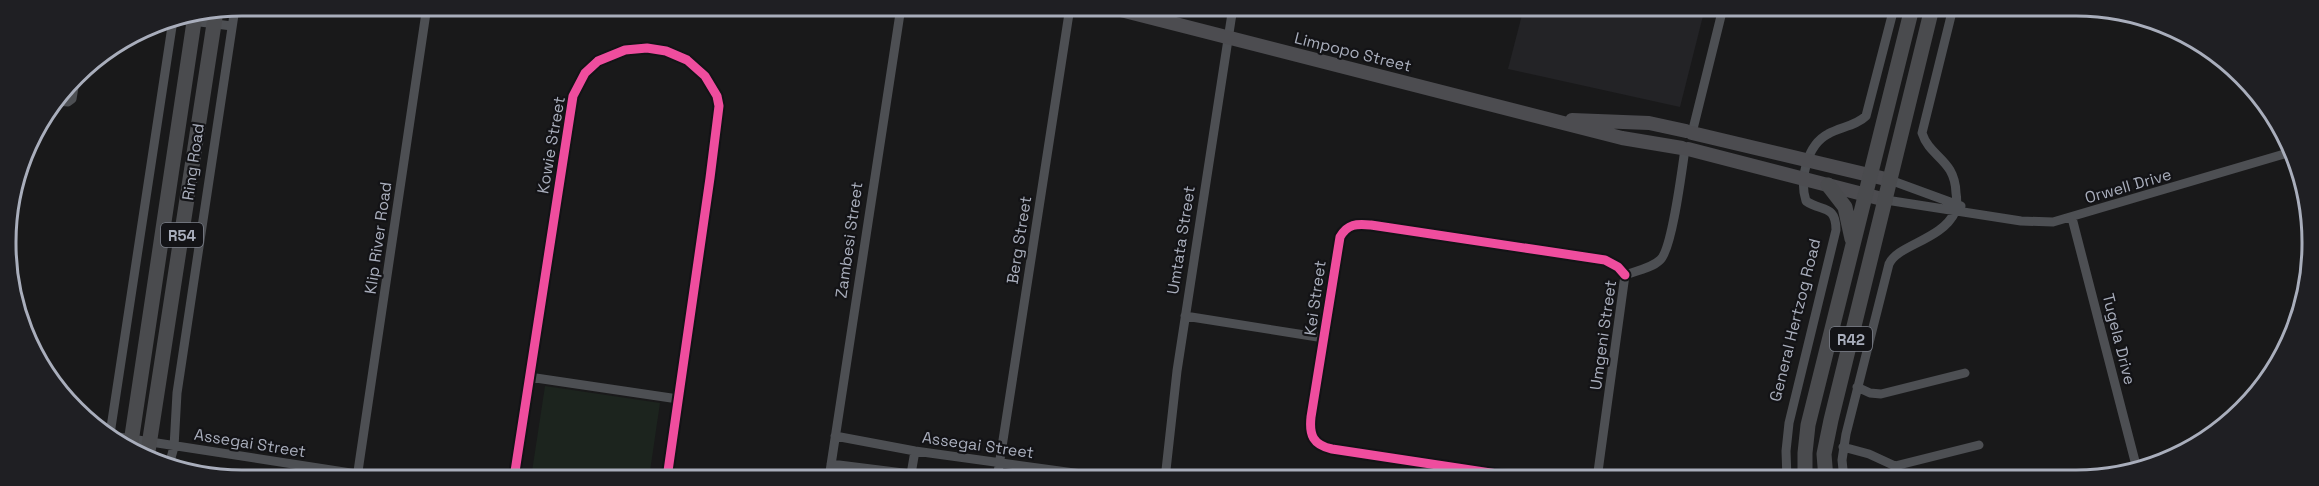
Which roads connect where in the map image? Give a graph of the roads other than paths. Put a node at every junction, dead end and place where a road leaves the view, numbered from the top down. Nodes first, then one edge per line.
1 (426, 16) edge
2 (900, 16) edge
3 (1069, 16) edge
4 (1144, 16) edge
5 (1231, 16) edge
6 (1721, 16) edge
7 (1892, 16) edge
8 (1910, 16) edge
9 (1930, 16) edge
10 (1951, 16) edge
11 (233, 17) edge
12 (215, 18) edge
13 (195, 22) edge
14 (232, 26) junction
15 (173, 28) edge
16 (1227, 37) junction
17 (1554, 120) junction
18 (1689, 132) junction
19 (1685, 149) junction
20 (2284, 154) edge
21 (1808, 159) junction
22 (1870, 175) junction
23 (1804, 180) junction
24 (1890, 180) junction
25 (1828, 185) junction
26 (1866, 195) junction
27 (1886, 200) junction
28 (1956, 207) junction
29 (2072, 218) junction
30 (1852, 245) junction
31 (1626, 276) junction
32 (1185, 316) junction
33 (1324, 338) junction
34 (1965, 373) dead end
35 (529, 377) junction
36 (1857, 387) junction
37 (678, 399) junction
38 (112, 428) edge
39 (835, 436) junction
40 (131, 439) edge
41 (150, 442) junction
42 (138, 443) edge
43 (1979, 445) dead end
44 (174, 447) junction
45 (1843, 447) junction
46 (149, 449) edge
47 (915, 451) junction
48 (171, 457) edge
49 (1000, 462) junction
50 (2135, 462) edge
51 (831, 465) junction
52 (319, 470) edge
53 (358, 470) edge
54 (515, 470) edge
55 (668, 470) edge
56 (830, 470) edge
57 (875, 470) edge
58 (912, 470) edge
59 (999, 470) edge
60 (1047, 470) edge
61 (1167, 470) edge
62 (1471, 470) edge
63 (1598, 470) edge
64 (1787, 470) edge
65 (1805, 470) edge
66 (1825, 470) edge
67 (1843, 470) edge

1 - 53 street, Klip River Road
2 - 39 street, Zambesi Street
3 - 49 street, Berg Street
4 - 16 street, Limpopo Street
5 - 16 street, Umtata Street
6 - 18 street
7 - 21 street
8 - 22 main road, R42
9 - 24 main road, R42
10 - 28 street
11 - 14 street, Ring Road
12 - 14 street
12 - 41 main road, Ring Road / R54
13 - 40 main road, Ring Road / R54
14 - 44 street, Ring Road
15 - 38 street
16 - 17 street, Limpopo Street
16 - 32 street, Umtata Street
17 - 18 street, Limpopo Street
17 - 19 street, Limpopo Street
18 - 19 street
18 - 21 street, Limpopo Street
19 - 23 street, Limpopo Street
19 - 31 street, Umgeni Street
20 - 29 street, Orwell Drive
21 - 22 street, Limpopo Street
21 - 23 street
22 - 24 street, Limpopo Street
22 - 26 main road, R42
23 - 25 street, Limpopo Street
23 - 64 street, General Hertzog Road
24 - 27 main road, R42
24 - 28 street, Orwell Drive
25 - 26 street, Limpopo Street
25 - 30 main road
26 - 27 street, Limpopo Street
26 - 30 main road, R42
27 - 28 street, Orwell Drive
27 - 66 main road, R42
28 - 29 street, Orwell Drive
28 - 36 street
29 - 50 street, Tugela Drive
30 - 65 main road, R42
31 - 33 street, Kei Street
31 - 63 street, Umgeni Street
32 - 33 street, Kei Street
32 - 61 street, Umtata Street
33 - 62 street, Kei Street
34 - 36 street
35 - 37 street
35 - 37 street, Kowie Street
35 - 54 street, Kowie Street
36 - 45 street
37 - 55 street, Kowie Street
39 - 47 street, Assegai Street
39 - 51 street, Zambesi Street
41 - 42 street, Assegai Street
41 - 44 street, Assegai Street
41 - 46 main road, Ring Road / R54
43 - 45 street
44 - 48 street, Ring Road
44 - 52 street, Assegai Street
45 - 67 street
47 - 49 street, Assegai Street
47 - 58 street
49 - 59 street, Berg Street
49 - 60 street, Assegai Street
51 - 56 street, Zambesi Street
51 - 57 street

